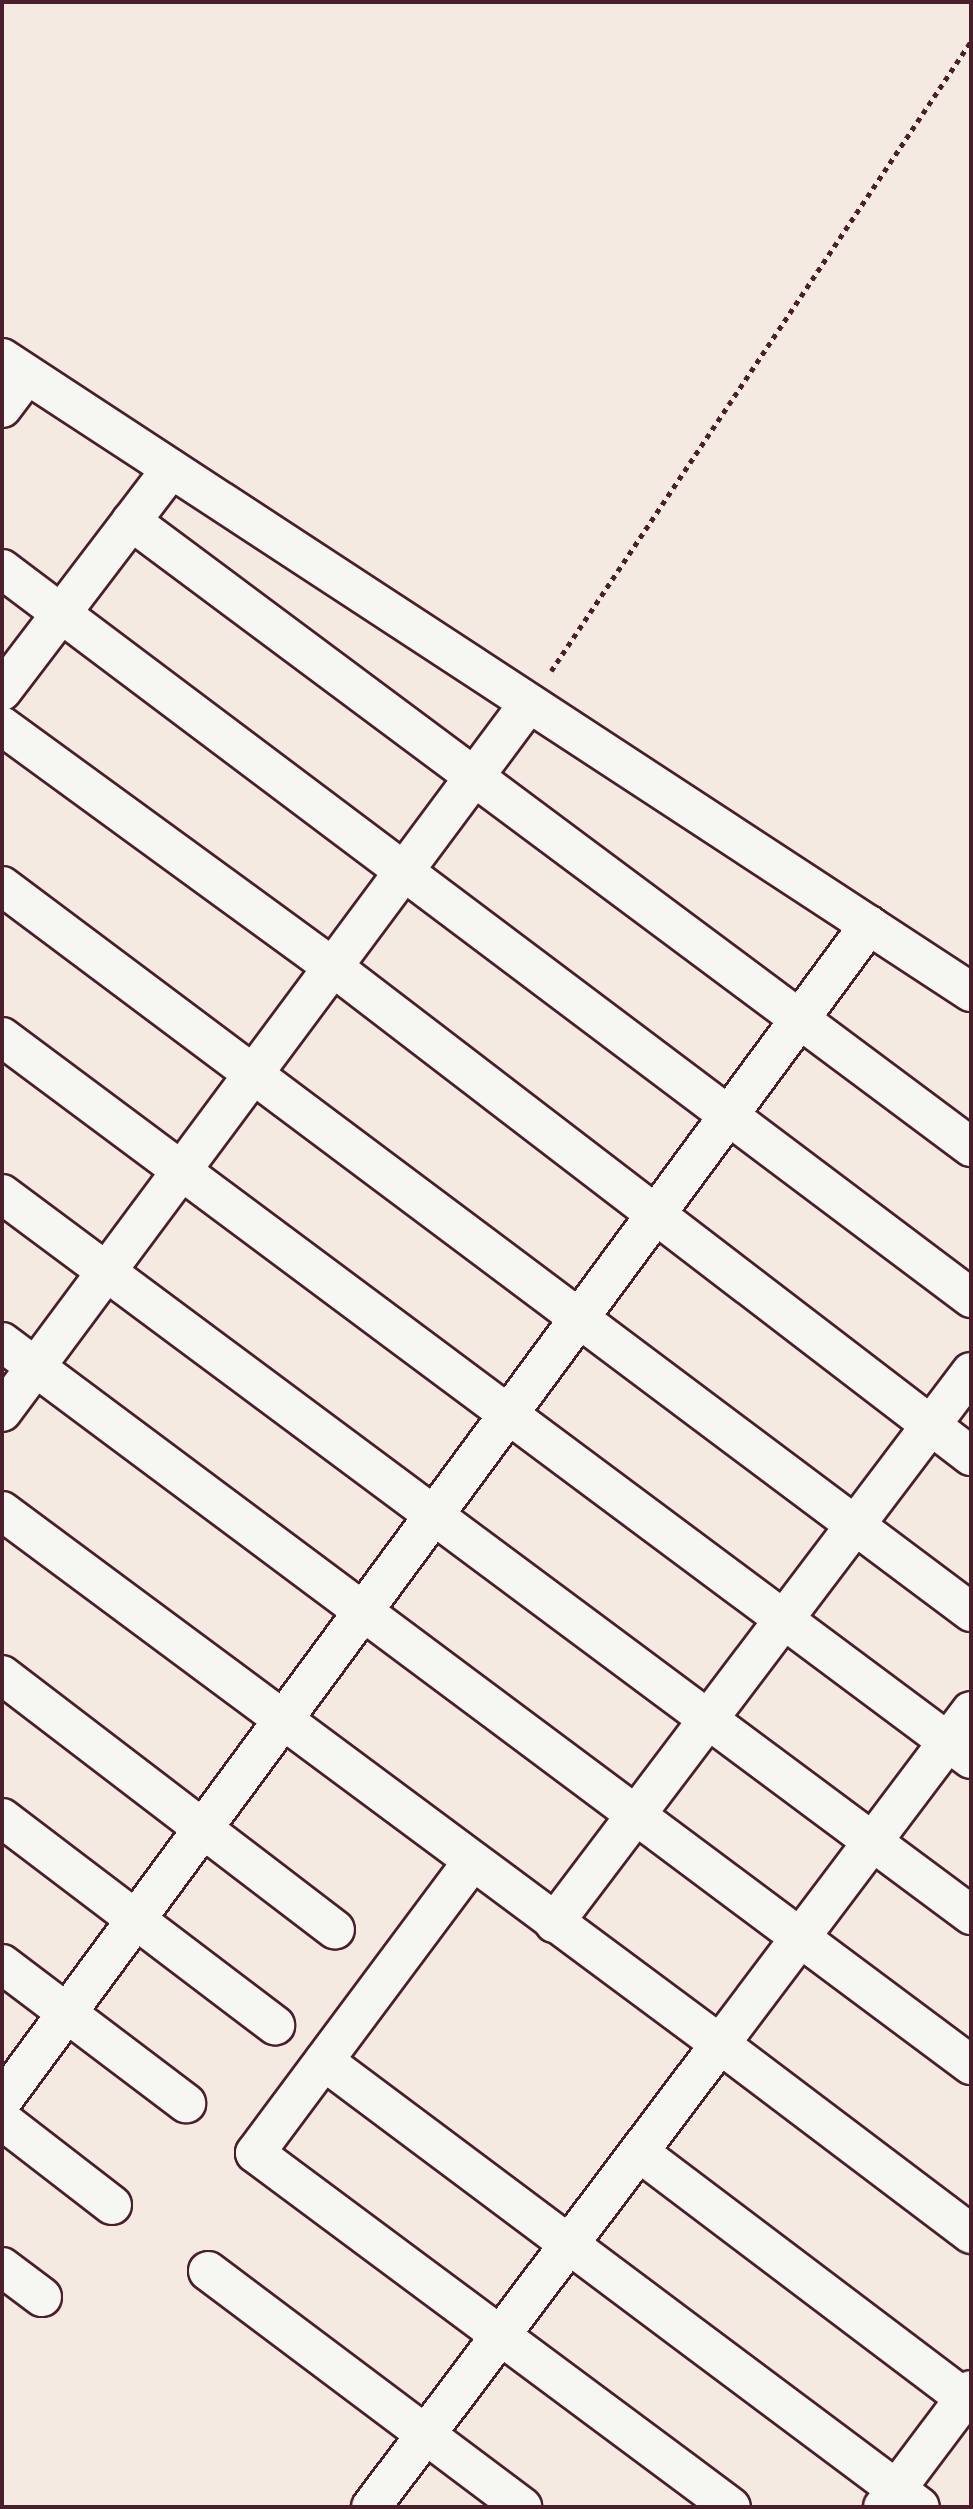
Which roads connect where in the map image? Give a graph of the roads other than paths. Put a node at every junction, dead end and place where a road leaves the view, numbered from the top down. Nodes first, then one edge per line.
1 (14, 367) edge
2 (2, 408) edge
3 (171, 469) junction
4 (131, 521) junction
5 (2, 569) edge
6 (61, 613) junction
7 (2, 691) edge
8 (529, 704) junction
9 (2, 726) edge
10 (475, 777) junction
11 (404, 871) junction
12 (2, 886) edge
13 (869, 925) junction
14 (334, 967) junction
15 (971, 992) edge
16 (800, 1019) junction
17 (2, 1037) edge
18 (253, 1074) junction
19 (729, 1115) junction
20 (971, 1147) edge
21 (181, 1171) junction
22 (2, 1194) edge
23 (655, 1214) junction
24 (106, 1272) junction
25 (971, 1298) edge
26 (578, 1319) junction
27 (2, 1342) edge
28 (35, 1367) junction
29 (971, 1372) edge
30 (2, 1412) edge
31 (507, 1415) junction
32 (931, 1425) junction
33 (971, 1456) edge
34 (2, 1511) edge
35 (433, 1515) junction
36 (855, 1526) junction
37 (362, 1611) junction
38 (971, 1612) edge
39 (783, 1620) junction
40 (2, 1675) edge
41 (971, 1711) edge
42 (282, 1719) junction
43 (708, 1720) junction
44 (960, 1750) edge
45 (636, 1816) junction
46 (2, 1818) edge
47 (202, 1828) junction
48 (873, 1840) junction
49 (472, 1862) junction
50 (971, 1914) edge
51 (135, 1919) junction
52 (554, 1923) junction
53 (335, 1930) dead end
54 (802, 1937) junction
55 (2, 1964) edge
56 (66, 2013) junction
57 (275, 2025) dead end
58 (720, 2044) junction
59 (324, 2061) junction
60 (971, 2065) edge
61 (2, 2101) edge
62 (186, 2103) dead end
63 (2, 2120) edge
64 (639, 2152) junction
65 (112, 2205) dead end
66 (971, 2234) edge
67 (570, 2244) junction
68 (2, 2267) edge
69 (208, 2272) dead end
70 (42, 2297) dead end
71 (502, 2333) junction
72 (969, 2397) edge
73 (426, 2434) junction
74 (900, 2501) edge
75 (371, 2507) edge
76 (522, 2507) edge
77 (731, 2507) edge

1 - 2 street
1 - 3 street
3 - 4 street
3 - 8 street
4 - 6 street
4 - 10 street
5 - 6 street
6 - 7 street
6 - 11 street
8 - 10 street
8 - 13 street
9 - 14 street
10 - 11 street
10 - 16 street
11 - 14 street
11 - 19 street
12 - 18 street
13 - 15 street
13 - 16 street
14 - 18 street
14 - 23 street
16 - 19 street
16 - 20 street
17 - 21 street
18 - 21 street
18 - 26 street
19 - 23 street
19 - 25 street
21 - 24 street
21 - 31 street
22 - 24 street
23 - 26 street
23 - 32 street
24 - 28 street
24 - 35 street
26 - 31 street
26 - 36 street
27 - 28 street
28 - 30 street
28 - 37 street
29 - 32 street
31 - 35 street
31 - 39 street
32 - 33 street
32 - 36 street
34 - 42 street
35 - 37 street
35 - 43 street
36 - 38 street
36 - 39 street
37 - 42 street
37 - 45 street
39 - 43 street
39 - 44 street
40 - 47 street
41 - 44 street
42 - 47 street
42 - 49 street
43 - 45 street
43 - 48 street
44 - 48 street
45 - 52 street
45 - 54 street
46 - 51 street
47 - 51 street
47 - 53 street
48 - 50 street
48 - 54 street
49 - 52 street
49 - 59 street
51 - 56 street
51 - 57 street
52 - 58 street
54 - 58 street
54 - 60 street
55 - 56 street
56 - 61 street
56 - 62 street
58 - 64 street
58 - 66 street
59 - 67 street
59 - 71 street
63 - 65 street
64 - 67 street
64 - 72 street
67 - 71 street
67 - 74 street
68 - 70 street
69 - 73 street
71 - 73 street
71 - 77 street
72 - 74 street
73 - 75 street
73 - 76 street

